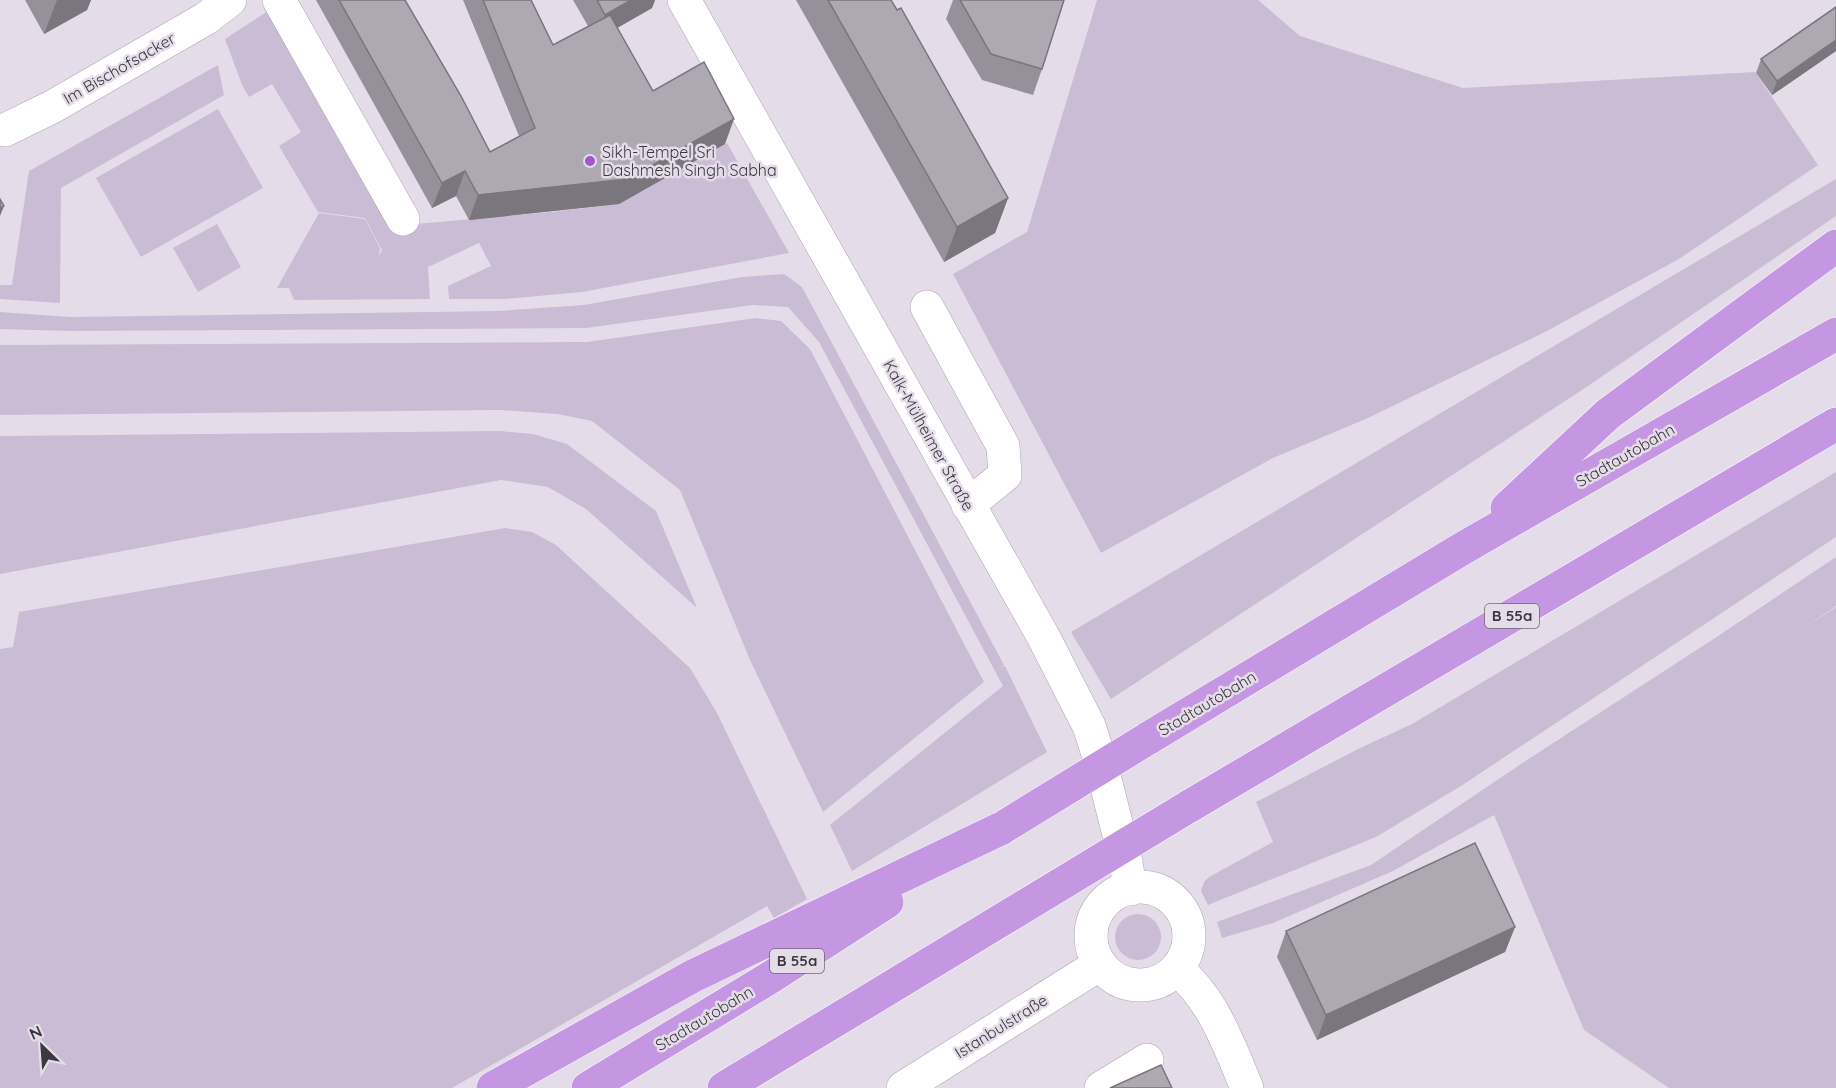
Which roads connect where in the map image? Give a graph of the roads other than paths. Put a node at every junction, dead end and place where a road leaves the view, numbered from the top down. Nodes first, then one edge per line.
1 (230, 0) edge
2 (279, 0) edge
3 (684, 0) edge
4 (5, 130) dead end
5 (403, 219) dead end
6 (1836, 246) edge
7 (927, 307) dead end
8 (1836, 334) edge
9 (1836, 424) edge
10 (968, 505) junction
11 (1465, 547) junction
12 (1002, 828) junction
13 (1130, 889) junction
14 (1100, 964) junction
15 (1177, 969) junction
16 (1147, 1060) dead end
17 (939, 1079) edge
18 (493, 1088) edge
19 (588, 1088) edge
20 (723, 1088) edge
21 (903, 1088) edge
22 (1101, 1088) edge
23 (1247, 1088) edge

1 - 4 street, Im Bischofsacker
2 - 5 street
3 - 10 street, Kalk-Mülheimer Straße
6 - 11 highway
7 - 10 street
8 - 11 highway, Stadtautobahn / B 55a
9 - 20 highway, B 55a, bridge
10 - 13 street, Kalk-Mülheimer Straße
11 - 12 highway, Stadtautobahn / B 55a, bridge
12 - 18 highway
12 - 19 highway, Stadtautobahn / B 55a
13 - 14 street
13 - 15 street
14 - 15 street
14 - 17 street, Istanbulstraße
15 - 23 street
16 - 22 street
17 - 21 street, Istanbulstraße

